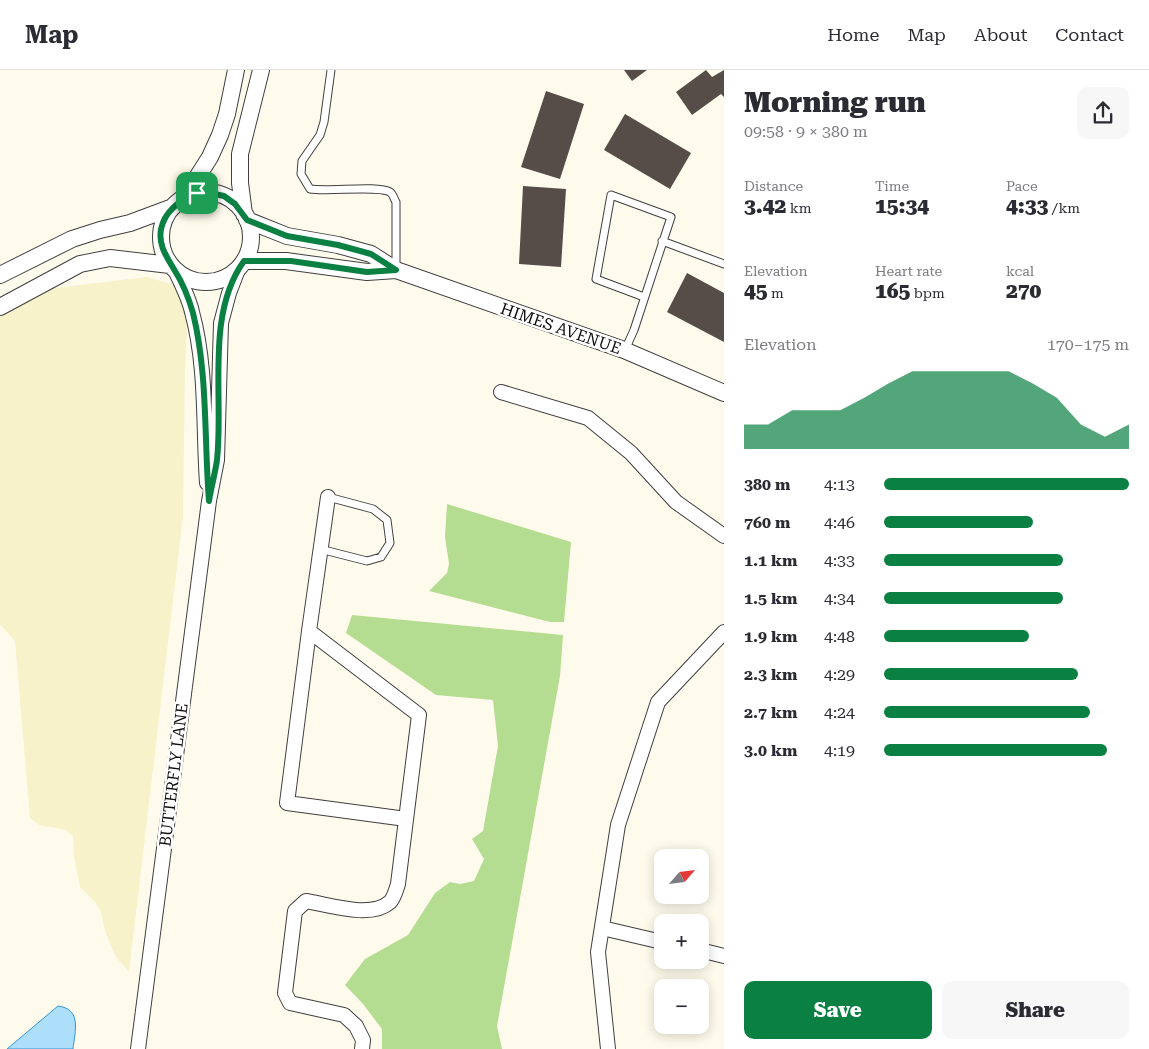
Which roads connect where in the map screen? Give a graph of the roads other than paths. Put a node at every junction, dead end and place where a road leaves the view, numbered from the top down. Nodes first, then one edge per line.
1 (236, 70) edge
2 (261, 70) edge
3 (331, 70) edge
4 (178, 202) junction
5 (246, 217) junction
6 (662, 241) junction
7 (242, 264) junction
8 (724, 264) edge
9 (172, 267) junction
10 (396, 270) junction
11 (0, 275) edge
12 (644, 297) junction
13 (0, 307) edge
14 (624, 350) junction
15 (501, 392) dead end
16 (724, 393) edge
17 (328, 497) joint
18 (209, 501) junction
19 (724, 536) edge
20 (320, 549) junction
21 (309, 631) junction
22 (724, 632) edge
23 (406, 819) junction
24 (602, 928) junction
25 (654, 940) edge
26 (709, 952) edge
27 (724, 956) edge
28 (138, 1049) edge
29 (362, 1049) edge
30 (608, 1049) edge

1 - 4 street
2 - 5 street
3 - 10 lane
4 - 5 street
4 - 9 street
4 - 11 street
5 - 7 street
5 - 10 street, HIMES AVENUE
6 - 8 lane
6 - 12 lane
6 - 12 lane
7 - 9 street
7 - 10 street, HIMES AVENUE
7 - 18 street, BUTTERFLY LANE
9 - 13 street
9 - 18 street, BUTTERFLY LANE
10 - 14 street, HIMES AVENUE
12 - 14 lane
14 - 16 street, HIMES AVENUE
15 - 19 street
17 - 20 street
17 - 20 lane
18 - 28 street, BUTTERFLY LANE
20 - 21 street
21 - 23 street
21 - 23 street
22 - 24 street
23 - 29 street
24 - 25 street
24 - 30 street
26 - 27 street

